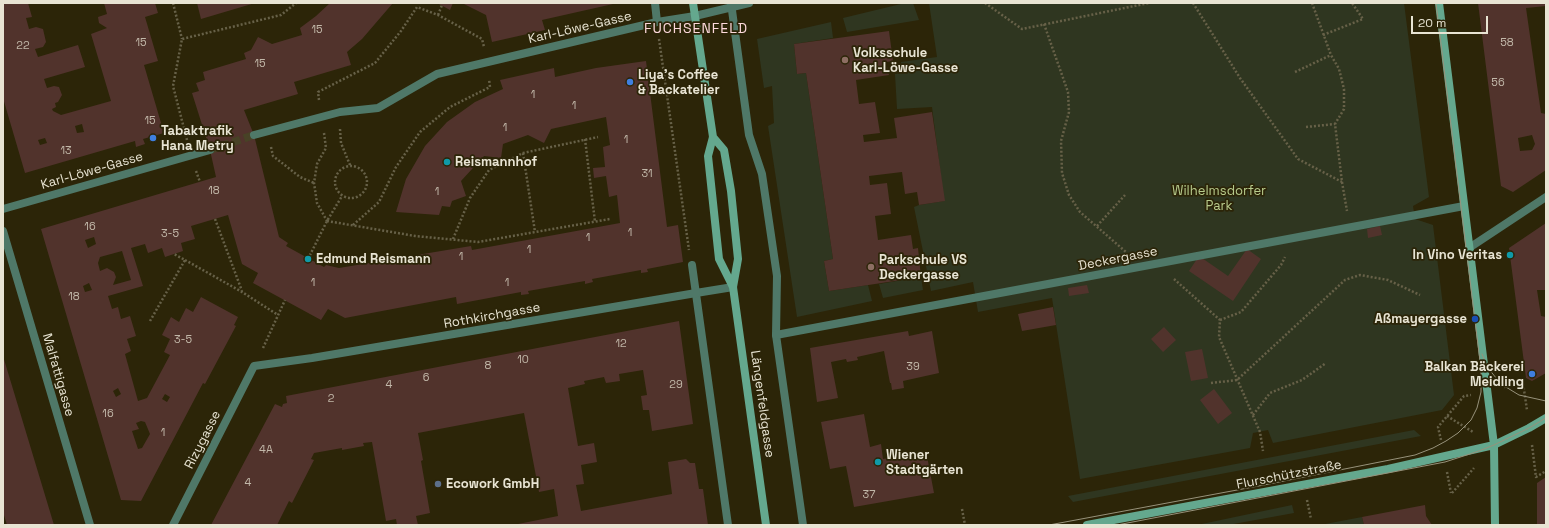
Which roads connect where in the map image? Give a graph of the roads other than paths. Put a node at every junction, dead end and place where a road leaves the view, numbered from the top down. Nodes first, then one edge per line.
1 (655, 3) edge
2 (693, 3) edge
3 (749, 3) edge
4 (1439, 3) edge
5 (731, 5) edge
6 (695, 16) junction
7 (657, 22) junction
8 (254, 135) tunnel mouth
9 (713, 137) junction
10 (210, 150) tunnel mouth
11 (1546, 197) edge
12 (1464, 206) junction
13 (3, 208) edge
14 (3, 231) edge
15 (1469, 248) junction
16 (692, 265) road end
17 (733, 287) junction
18 (696, 293) junction
19 (776, 335) junction
20 (254, 366) joint
21 (1546, 418) edge
22 (1494, 445) junction
23 (90, 525) edge
24 (173, 525) edge
25 (728, 525) edge
26 (766, 525) edge
27 (803, 525) edge
28 (1087, 525) edge
29 (1495, 525) edge

1 - 7 street
2 - 6 street, Längenfeldgasse
3 - 5 street, Karl-Löwe-Gasse
4 - 12 street
5 - 6 street, Karl-Löwe-Gasse
5 - 19 street
6 - 7 street, Karl-Löwe-Gasse
6 - 9 street, Längenfeldgasse
7 - 8 street, Karl-Löwe-Gasse
9 - 17 street, Längenfeldgasse
9 - 17 street, Längenfeldgasse
10 - 13 street, Karl-Löwe-Gasse
11 - 15 street
12 - 15 street
12 - 19 street, Deckergasse
14 - 23 street, Malfattigasse
15 - 22 street
16 - 18 street
17 - 18 street, Rothkirchgasse
17 - 26 street, Längenfeldgasse
18 - 20 street, Rothkirchgasse
18 - 25 street
19 - 27 street
20 - 24 street, Rizygasse
21 - 22 street, Flurschützstraße
22 - 28 street, Flurschützstraße
22 - 29 street

